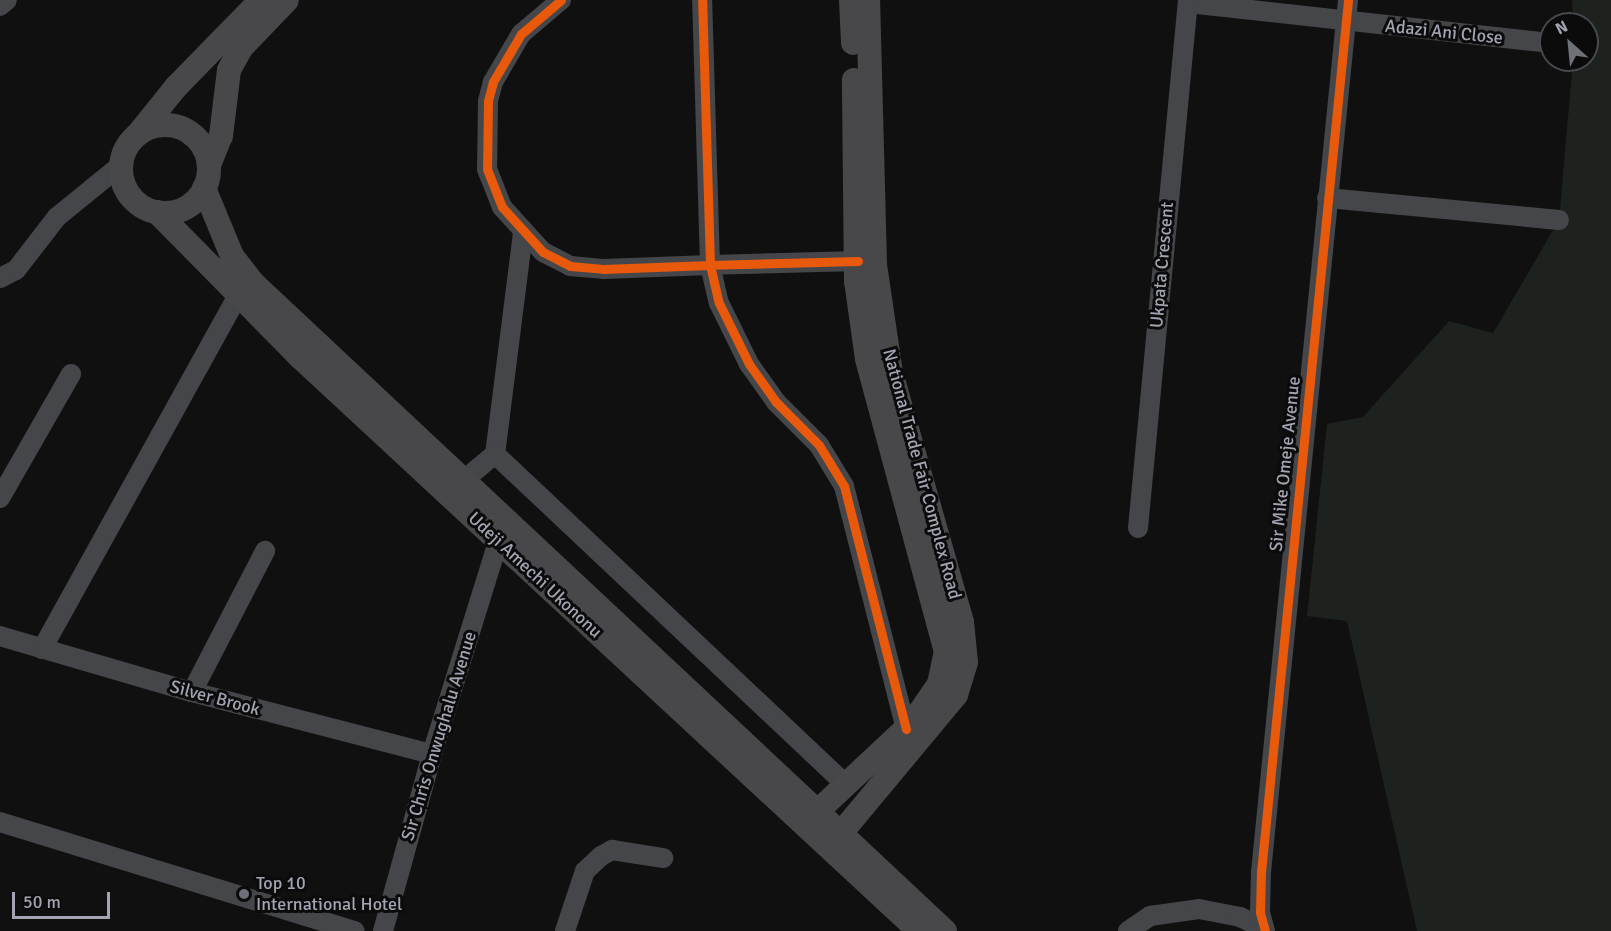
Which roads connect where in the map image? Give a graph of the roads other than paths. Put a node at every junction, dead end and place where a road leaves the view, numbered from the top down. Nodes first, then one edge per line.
1 (7, 0) edge
2 (261, 0) edge
3 (286, 0) edge
4 (561, 0) edge
5 (702, 0) edge
6 (851, 0) edge
7 (868, 0) edge
8 (1348, 0) edge
9 (1188, 1) edge
10 (0, 6) edge
11 (1345, 22) junction
12 (1539, 42) edge
13 (137, 135) junction
14 (121, 165) junction
15 (209, 165) junction
16 (204, 188) junction
17 (1327, 198) junction
18 (157, 212) junction
19 (1559, 220) dead end
20 (523, 233) junction
21 (858, 261) junction
22 (710, 265) junction
23 (0, 278) edge
24 (237, 297) junction
25 (71, 374) dead end
26 (418, 450) junction
27 (495, 454) junction
28 (464, 480) junction
29 (0, 498) edge
30 (1138, 528) dead end
31 (498, 542) junction
32 (265, 552) dead end
33 (0, 636) edge
34 (42, 649) junction
35 (192, 692) junction
36 (906, 729) junction
37 (432, 754) junction
38 (845, 784) junction
39 (810, 817) junction
40 (0, 822) edge
41 (835, 841) junction
42 (663, 858) dead end
43 (1264, 930) edge
44 (355, 931) edge
45 (383, 931) edge
46 (565, 931) edge
47 (919, 931) edge
48 (945, 931) edge
49 (1128, 931) edge

1 - 10 street
2 - 13 main road
3 - 15 main road
4 - 20 street
5 - 22 street
6 - 21 main road, National Trade Fair Complex Road
7 - 41 main road, National Trade Fair Complex Road
8 - 11 street, Sir Mike Omeje Avenue
9 - 11 street, Ukpata Crescent
9 - 30 street, Ukpata Crescent
11 - 12 street, Adazi Ani Close
11 - 17 street, Sir Mike Omeje Avenue
13 - 14 main road
13 - 15 main road
14 - 18 main road
14 - 23 street
15 - 16 main road
16 - 18 main road
16 - 26 main road, Udeji Amechi Ukononu
17 - 19 street
17 - 43 street, Sir Mike Omeje Avenue
18 - 24 main road, Udeji Amechi Ukononu
20 - 22 street
20 - 27 street
21 - 22 street
21 - 36 main road, National Trade Fair Complex Road
22 - 36 street
24 - 26 main road, Udeji Amechi Ukononu
24 - 34 street
25 - 29 street
26 - 28 main road, Udeji Amechi Ukononu
26 - 31 main road, Udeji Amechi Ukononu
27 - 28 street
27 - 38 street
28 - 39 main road, Udeji Amechi Ukononu
31 - 37 street, Sir Chris Onwughalu Avenue
31 - 39 main road, Udeji Amechi Ukononu
32 - 35 street
33 - 34 street, Silver Brook
34 - 35 street, Silver Brook
35 - 37 street, Silver Brook
36 - 38 main road, National Trade Fair Complex Road
37 - 45 street, Sir Chris Onwughalu Avenue
38 - 39 main road, National Trade Fair Complex Road
39 - 41 main road, Udeji Amechi Ukononu
40 - 44 street
41 - 47 main road, Udeji Amechi Ukononu
41 - 48 main road
42 - 46 street
43 - 49 street

